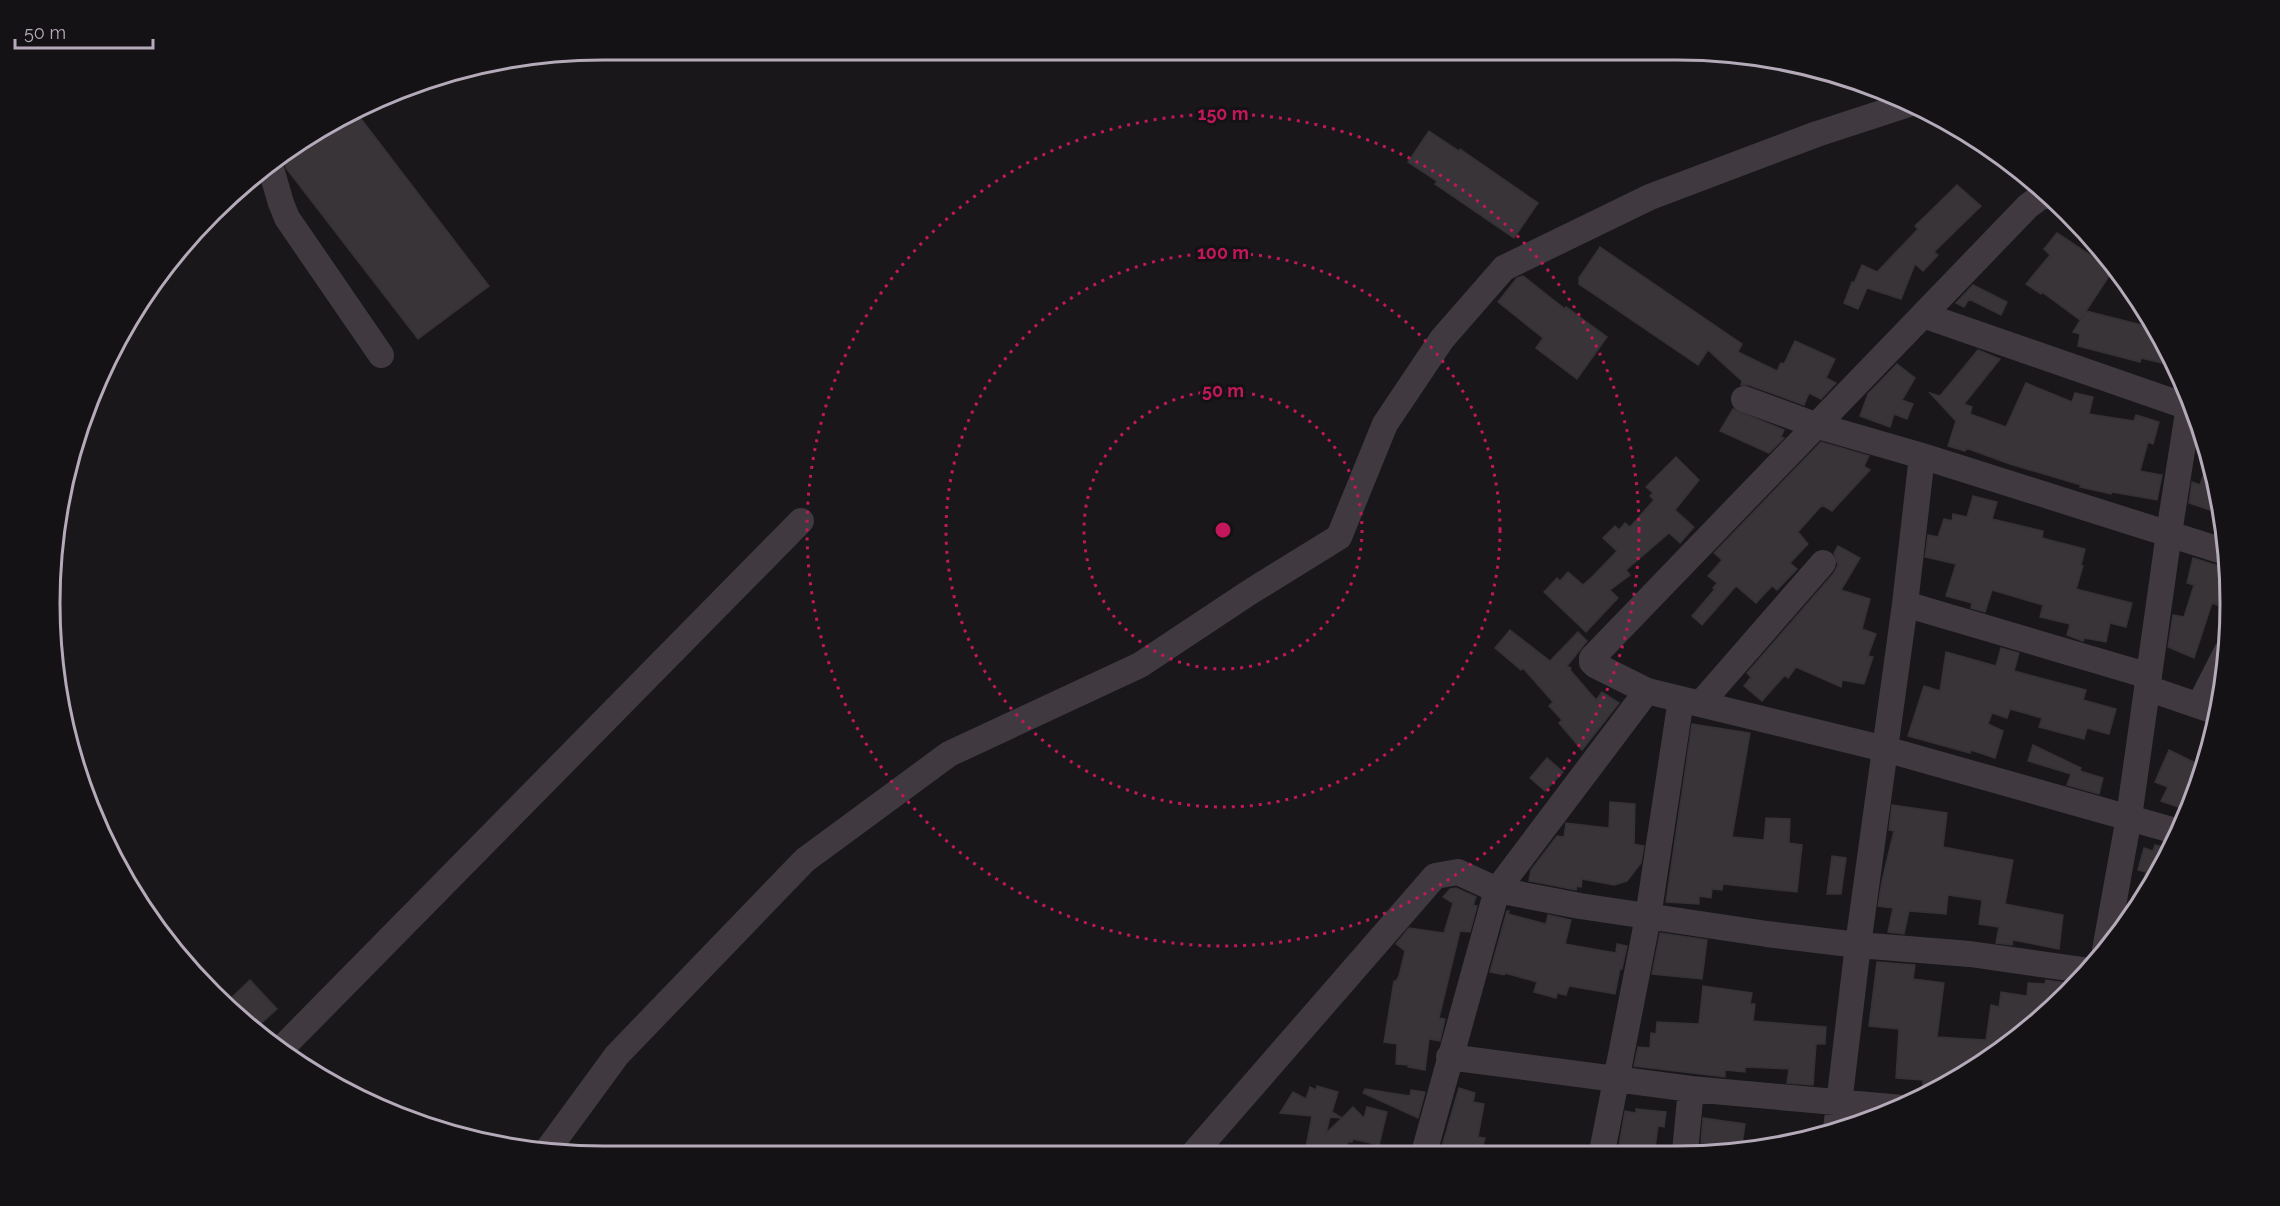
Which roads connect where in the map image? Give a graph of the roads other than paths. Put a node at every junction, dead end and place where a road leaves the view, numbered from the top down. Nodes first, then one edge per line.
1 (1899, 107) edge
2 (272, 172) edge
3 (2039, 198) edge
4 (1923, 315) junction
5 (381, 355) dead end
6 (1744, 399) dead end
7 (2182, 403) edge
8 (2188, 421) edge
9 (1815, 425) junction
10 (1922, 456) junction
11 (801, 521) dead end
12 (2169, 533) junction
13 (2217, 549) edge
14 (1823, 563) dead end
15 (1905, 604) junction
16 (2148, 682) junction
17 (1647, 691) junction
18 (1691, 701) junction
19 (2208, 709) edge
20 (1885, 750) junction
21 (2129, 817) junction
22 (2170, 829) edge
23 (1497, 890) junction
24 (1648, 917) junction
25 (2108, 934) edge
26 (1858, 945) junction
27 (2077, 969) edge
28 (286, 1044) edge
29 (1449, 1057) junction
30 (1618, 1080) junction
31 (1691, 1089) junction
32 (1839, 1101) junction
33 (1884, 1105) edge
34 (1837, 1121) edge
35 (552, 1143) edge
36 (1200, 1146) edge
37 (1426, 1146) edge
38 (1603, 1146) edge
39 (1686, 1146) edge

1 - 35 street
2 - 5 street
3 - 4 street
4 - 7 street
4 - 9 street
6 - 9 street
8 - 12 street
9 - 10 street
9 - 17 street
10 - 12 street
10 - 15 street
11 - 28 street
12 - 13 street
12 - 16 street
14 - 18 street
15 - 16 street
15 - 20 street
16 - 19 street
16 - 21 street
17 - 18 street
17 - 23 street
18 - 20 street
18 - 24 street
20 - 21 street
20 - 26 street
21 - 22 street
21 - 25 street
23 - 24 street
23 - 29 street
23 - 36 street
24 - 26 street
24 - 30 street
26 - 27 street
26 - 32 street
29 - 30 street
29 - 37 street
30 - 31 street
30 - 38 street
31 - 32 street
31 - 39 street
32 - 33 street
32 - 34 street

